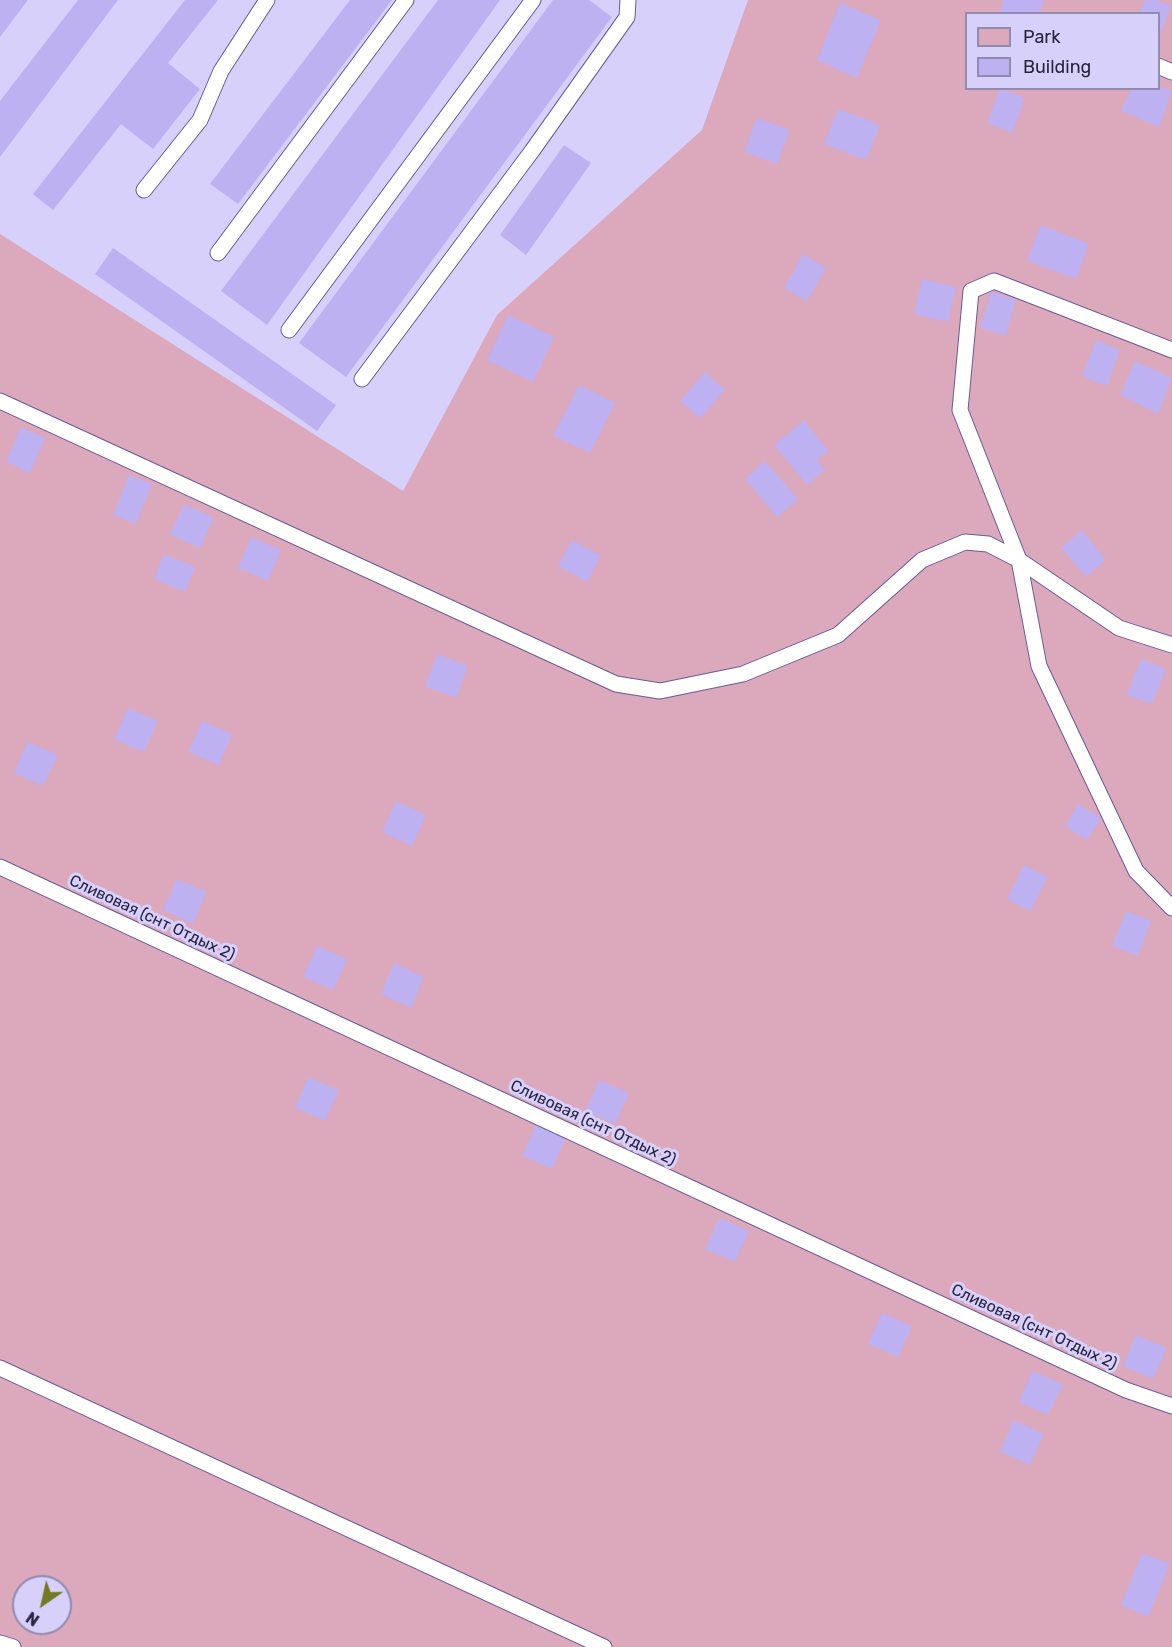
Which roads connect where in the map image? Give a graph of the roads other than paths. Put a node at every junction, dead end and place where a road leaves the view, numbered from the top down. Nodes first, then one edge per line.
1 (267, 0) edge
2 (406, 0) edge
3 (532, 0) edge
4 (628, 0) edge
5 (144, 190) dead end
6 (218, 253) dead end
7 (289, 330) dead end
8 (1172, 350) edge
9 (362, 380) dead end
10 (0, 401) edge
11 (1019, 560) junction
12 (1172, 645) edge
13 (0, 867) edge
14 (1172, 908) edge
15 (0, 1368) edge
16 (1172, 1406) edge
17 (0, 1642) edge
18 (13, 1647) edge
19 (604, 1647) edge

1 - 5 lane
2 - 6 lane
3 - 7 lane
4 - 9 lane
8 - 11 lane
10 - 11 lane
11 - 12 lane
11 - 14 lane
13 - 16 lane, Сливовая (снт Отдых 2)
15 - 19 lane
17 - 18 lane

